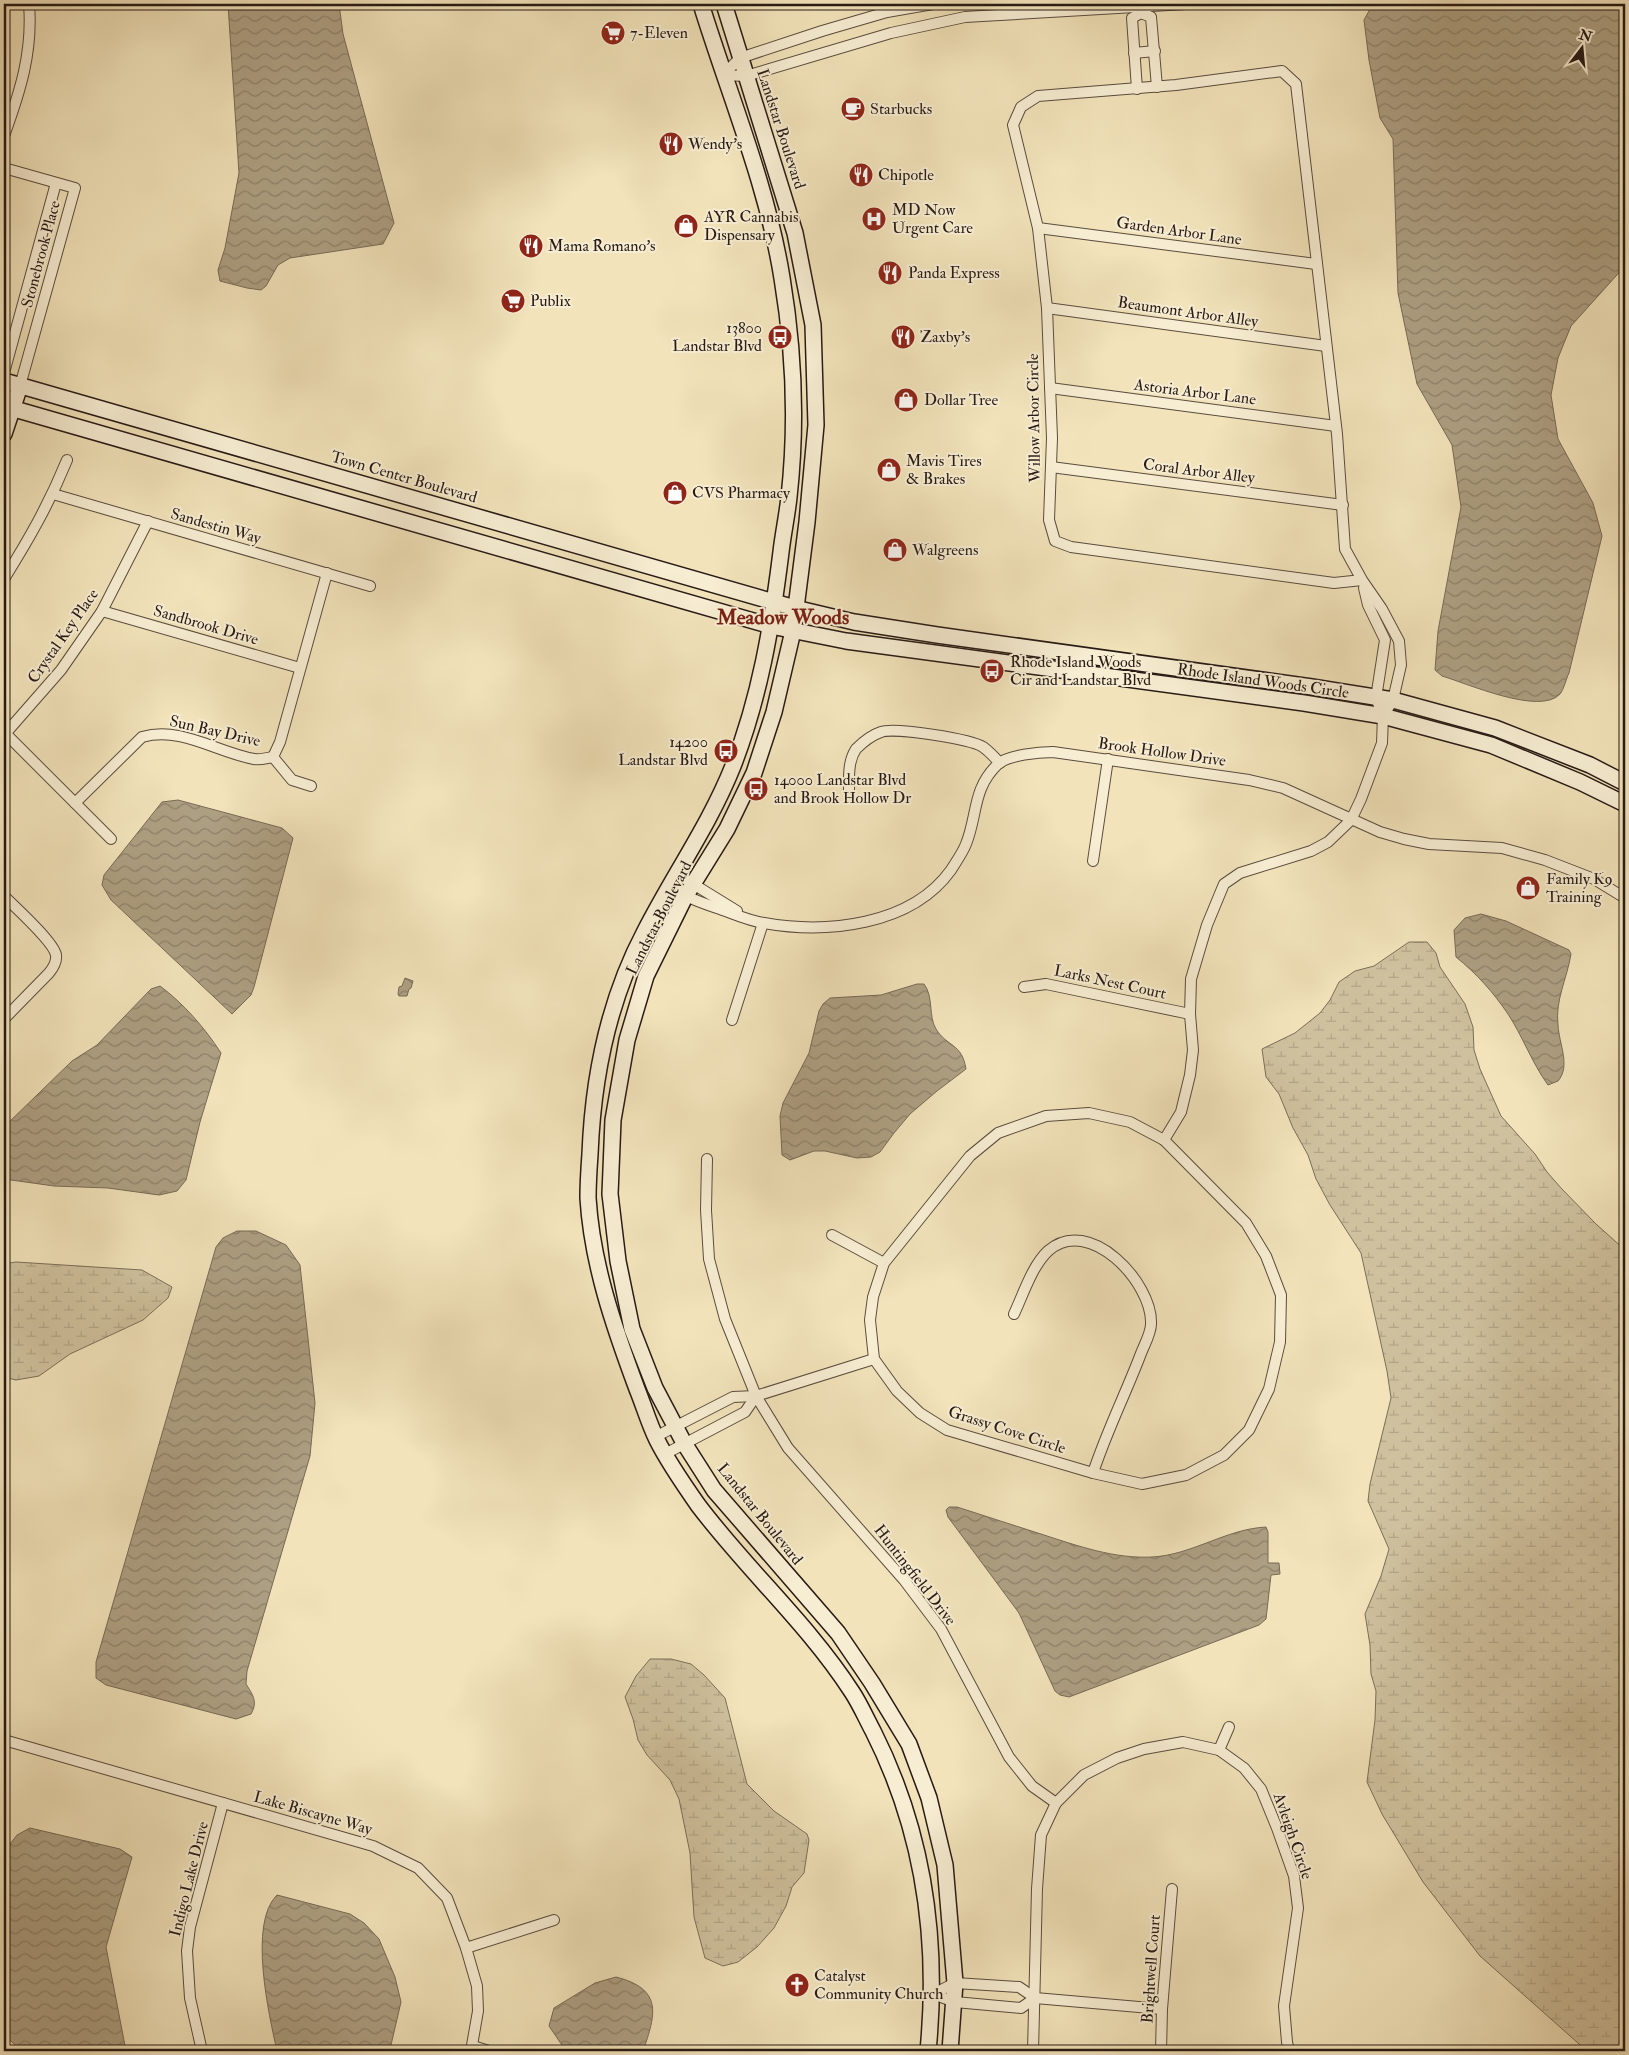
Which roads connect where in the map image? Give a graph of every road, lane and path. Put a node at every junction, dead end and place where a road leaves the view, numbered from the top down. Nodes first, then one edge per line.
1 (29, 4) edge
2 (702, 4) edge
3 (724, 4) edge
4 (933, 4) edge
5 (1186, 4) edge
6 (1140, 8) edge
7 (1155, 51) junction
8 (1134, 53) junction
9 (740, 58) junction
10 (723, 75) junction
11 (746, 76) junction
12 (1157, 87) junction
13 (1136, 88) junction
14 (4, 136) edge
15 (4, 168) edge
16 (56, 183) junction
17 (1038, 228) junction
18 (1316, 264) junction
19 (1047, 308) junction
20 (1326, 346) junction
21 (4, 373) edge
22 (4, 381) edge
23 (20, 386) junction
24 (1050, 388) junction
25 (8, 407) edge
26 (1336, 426) junction
27 (4, 434) edge
28 (67, 460) dead end
29 (1051, 467) junction
30 (53, 494) junction
31 (1343, 505) junction
32 (441, 506) junction
33 (148, 521) junction
34 (435, 529) junction
35 (6, 572) edge
36 (327, 573) junction
37 (1362, 580) junction
38 (370, 586) dead end
39 (774, 601) junction
40 (796, 608) junction
41 (102, 612) junction
42 (770, 626) junction
43 (793, 631) junction
44 (300, 668) junction
45 (1376, 698) junction
46 (1393, 700) junction
47 (1383, 716) junction
48 (5, 733) edge
49 (273, 757) junction
50 (1108, 759) junction
51 (1000, 763) junction
52 (1590, 765) junction
53 (1580, 782) junction
54 (1625, 783) edge
55 (310, 786) dead end
56 (849, 790) dead end
57 (75, 803) junction
58 (1625, 804) edge
59 (1351, 820) junction
60 (111, 838) dead end
61 (1093, 861) dead end
62 (673, 880) junction
63 (694, 884) junction
64 (4, 896) edge
65 (685, 897) junction
66 (1625, 898) edge
67 (762, 923) junction
68 (1024, 987) dead end
69 (1190, 1014) junction
70 (4, 1019) edge
71 (732, 1020) dead end
72 (1164, 1140) junction
73 (707, 1159) dead end
74 (832, 1235) dead end
75 (884, 1263) junction
76 (1014, 1314) dead end
77 (874, 1359) junction
78 (756, 1396) junction
79 (675, 1426) junction
80 (655, 1437) junction
81 (684, 1443) junction
82 (665, 1454) junction
83 (1093, 1473) junction
84 (1229, 1727) dead end
85 (4, 1740) edge
86 (1219, 1750) junction
87 (223, 1803) junction
88 (1056, 1803) junction
89 (1172, 1889) dead end
90 (554, 1920) dead end
91 (466, 1948) junction
92 (956, 1983) junction
93 (933, 1994) junction
94 (1035, 1998) junction
95 (955, 2002) junction
96 (1162, 2008) junction
97 (472, 2049) edge
98 (202, 2051) edge
99 (489, 2051) edge
100 (928, 2051) edge
101 (950, 2051) edge
102 (1033, 2051) edge
103 (1161, 2051) edge
104 (1289, 2051) edge

1 - 14 street
2 - 10 main road, Landstar Boulevard
3 - 9 main road, Landstar Boulevard
4 - 9 street
5 - 6 street
6 - 7 street
6 - 8 street
6 - 11 street
7 - 8 street
7 - 12 street
8 - 13 street
9 - 10 street
9 - 11 main road, Landstar Boulevard
10 - 11 street
10 - 39 main road, Landstar Boulevard
11 - 40 main road, Landstar Boulevard
12 - 13 street, Willow Arbor Circle
12 - 18 street
13 - 17 street, Willow Arbor Circle
15 - 16 street
16 - 21 street, Stonebrook Place
16 - 23 street, Stonebrook Place
17 - 18 street, Garden Arbor Lane
17 - 19 street, Willow Arbor Circle
18 - 20 street
19 - 20 street, Beaumont Arbor Alley
19 - 24 street, Willow Arbor Circle
20 - 26 street
22 - 23 main road, Town Center Boulevard
23 - 25 main road
23 - 32 main road, Town Center Boulevard
24 - 26 street, Astoria Arbor Lane
24 - 29 street, Willow Arbor Circle
25 - 27 main road
25 - 34 main road
26 - 31 street
28 - 30 street
29 - 31 street, Coral Arbor Alley
29 - 37 street, Willow Arbor Circle
30 - 33 street, Sandestin Way
30 - 35 street
31 - 37 street
32 - 34 main road
32 - 39 main road, Town Center Boulevard
33 - 36 street, Sandestin Way
33 - 41 street, Crystal Key Place
34 - 42 main road
36 - 38 street, Sandestin Way
36 - 44 street, Sun Bay Drive
37 - 45 street
37 - 46 street
39 - 40 main road, Town Center Boulevard
39 - 42 main road, Landstar Boulevard
40 - 43 main road, Landstar Boulevard
40 - 45 main road, Rhode Island Woods Circle
41 - 44 street, Sandbrook Drive
41 - 48 street, Crystal Key Place
42 - 43 main road
42 - 62 main road, Landstar Boulevard
43 - 47 main road, Rhode Island Woods Circle
43 - 63 main road, Landstar Boulevard
44 - 49 street, Sun Bay Drive
45 - 46 main road, Rhode Island Woods Circle
45 - 47 street
46 - 47 street
46 - 52 main road, Rhode Island Woods Circle
47 - 53 main road, Rhode Island Woods Circle
47 - 59 street
48 - 57 street
49 - 55 street
49 - 57 street, Sun Bay Drive
50 - 51 street, Brook Hollow Drive
50 - 59 street, Brook Hollow Drive
50 - 61 street
51 - 56 street
51 - 67 street
52 - 53 street
52 - 54 main road, Rhode Island Woods Circle
53 - 58 main road, Rhode Island Woods Circle
57 - 60 street
59 - 66 street, Brook Hollow Drive
59 - 69 street
62 - 63 street
62 - 65 street
62 - 80 main road, Landstar Boulevard
63 - 65 main road, Landstar Boulevard
63 - 67 street
64 - 70 street
65 - 67 street
65 - 79 main road, Landstar Boulevard
67 - 71 street
68 - 69 street, Larks Nest Court
69 - 72 street
72 - 75 street, Grassy Cove Circle
72 - 83 street, Grassy Cove Circle
73 - 78 street, Huntingfield Drive
74 - 75 street
75 - 77 street, Grassy Cove Circle
76 - 83 street
77 - 78 street
77 - 83 street, Grassy Cove Circle
78 - 79 street
78 - 81 street
78 - 88 street, Huntingfield Drive
79 - 80 street
79 - 81 main road, Landstar Boulevard
80 - 82 main road, Landstar Boulevard
81 - 82 street
81 - 92 main road, Landstar Boulevard
82 - 93 main road, Landstar Boulevard
84 - 86 street
85 - 87 street, Lake Biscayne Way
86 - 88 street, Avleigh Circle
86 - 104 street, Avleigh Circle
87 - 91 street, Lake Biscayne Way
87 - 98 street, Indigo Lake Drive
88 - 94 street, Avleigh Circle
89 - 96 street, Brightwell Court
90 - 91 street
91 - 97 street, Lake Biscayne Way
92 - 93 street
92 - 94 street
92 - 95 main road, Landstar Boulevard
93 - 95 street
93 - 100 main road, Landstar Boulevard
94 - 95 street
94 - 96 street
94 - 102 street, Avleigh Circle
95 - 101 main road, Landstar Boulevard
96 - 103 street, Brightwell Court
97 - 99 street

